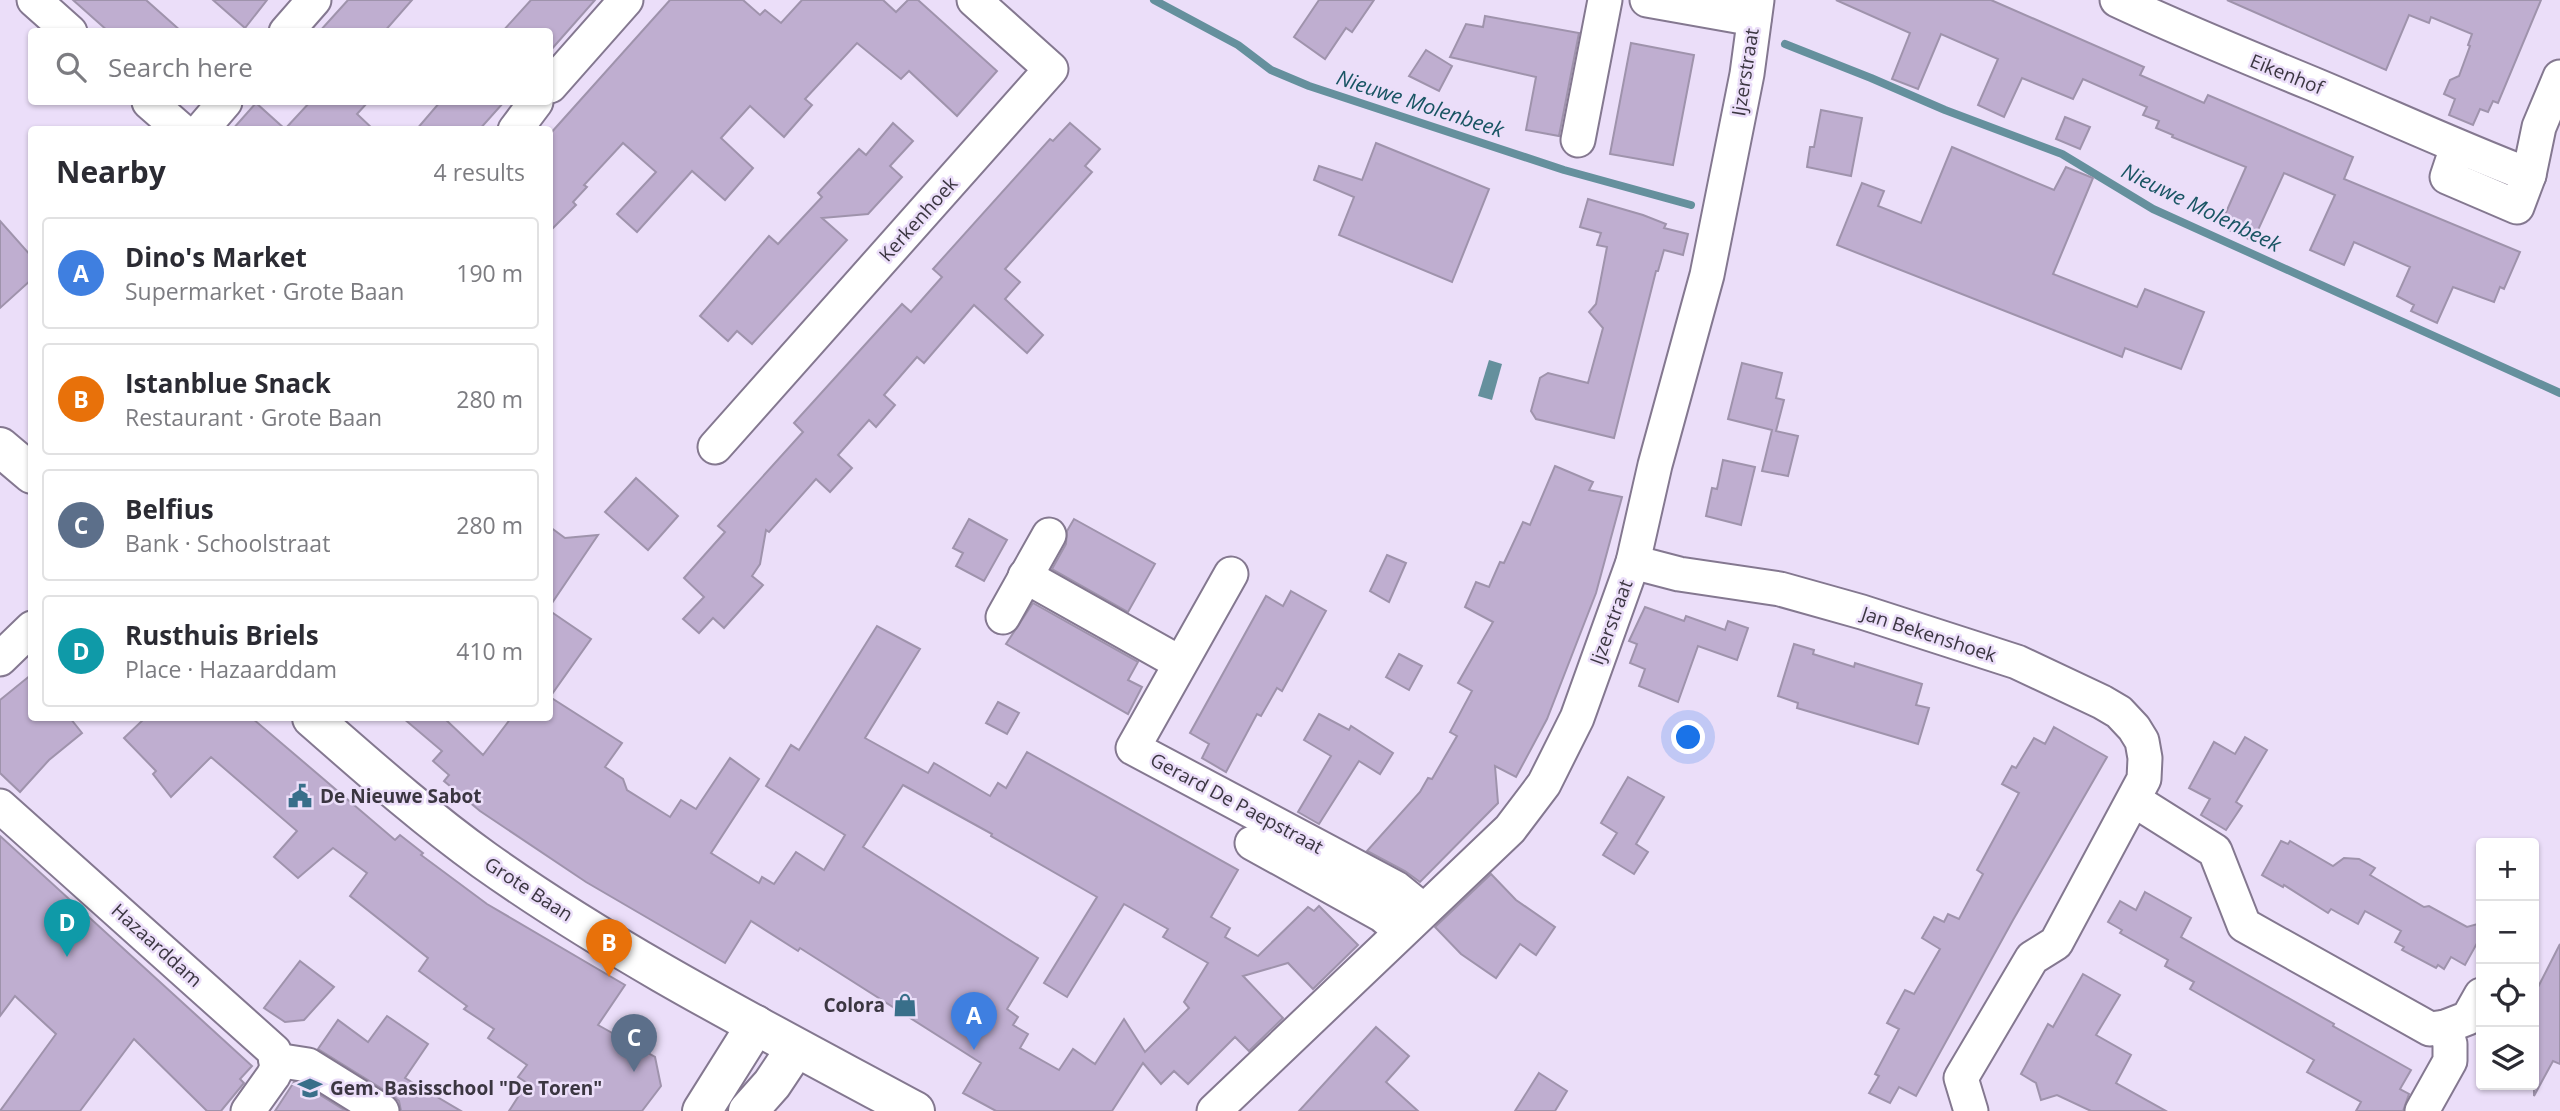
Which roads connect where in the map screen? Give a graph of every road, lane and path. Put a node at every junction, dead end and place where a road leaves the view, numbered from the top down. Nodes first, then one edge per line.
1 (34, 0) edge
2 (314, 0) edge
3 (626, 0) edge
4 (974, 0) edge
5 (1605, 0) edge
6 (1647, 0) edge
7 (2117, 0) edge
8 (1755, 9) edge
9 (66, 28) edge
10 (290, 28) edge
11 (2560, 77) edge
12 (553, 83) edge
13 (152, 105) edge
14 (222, 105) edge
15 (534, 105) edge
16 (176, 126) edge
17 (204, 126) edge
18 (519, 126) edge
19 (1578, 140) dead end
20 (0, 447) edge
21 (715, 447) dead end
22 (28, 471) edge
23 (1049, 535) dead end
24 (1633, 562) junction
25 (1231, 574) dead end
26 (1026, 576) junction
27 (1003, 617) dead end
28 (28, 632) edge
29 (0, 659) edge
30 (1180, 663) junction
31 (316, 721) edge
32 (2134, 800) junction
33 (0, 806) edge
34 (1252, 843) dead end
35 (1412, 920) junction
36 (2476, 1004) edge
37 (756, 1025) junction
38 (2445, 1027) junction
39 (796, 1048) junction
40 (276, 1060) junction
41 (248, 1111) edge
42 (382, 1111) edge
43 (702, 1111) edge
44 (748, 1111) edge
45 (915, 1111) edge
46 (1214, 1111) edge
47 (1970, 1111) edge
48 (2422, 1111) edge

1 - 9 street
2 - 10 street
3 - 12 street
4 - 21 street, Kerkenhoek
5 - 19 street
6 - 8 street
7 - 11 street, Eikenhof
8 - 24 street, Ijzerstraat
13 - 16 street
14 - 17 street
15 - 18 street
20 - 22 main road
23 - 26 street
24 - 32 street, Jan Bekenshoek
24 - 35 street, Ijzerstraat
25 - 30 street, Gerard De Paepstraat
26 - 27 street
26 - 30 street
28 - 29 street
30 - 35 street, Gerard De Paepstraat
31 - 37 main road, Grote Baan
32 - 38 street
32 - 47 street, Jan Bekenshoek
33 - 40 street, Hazaarddam
34 - 35 street
35 - 46 street, Ijzerstraat
36 - 38 street
37 - 39 main road, Grote Baan
37 - 43 main road
38 - 48 street
39 - 44 main road
39 - 45 main road, Grote Baan
40 - 41 street
40 - 42 street

